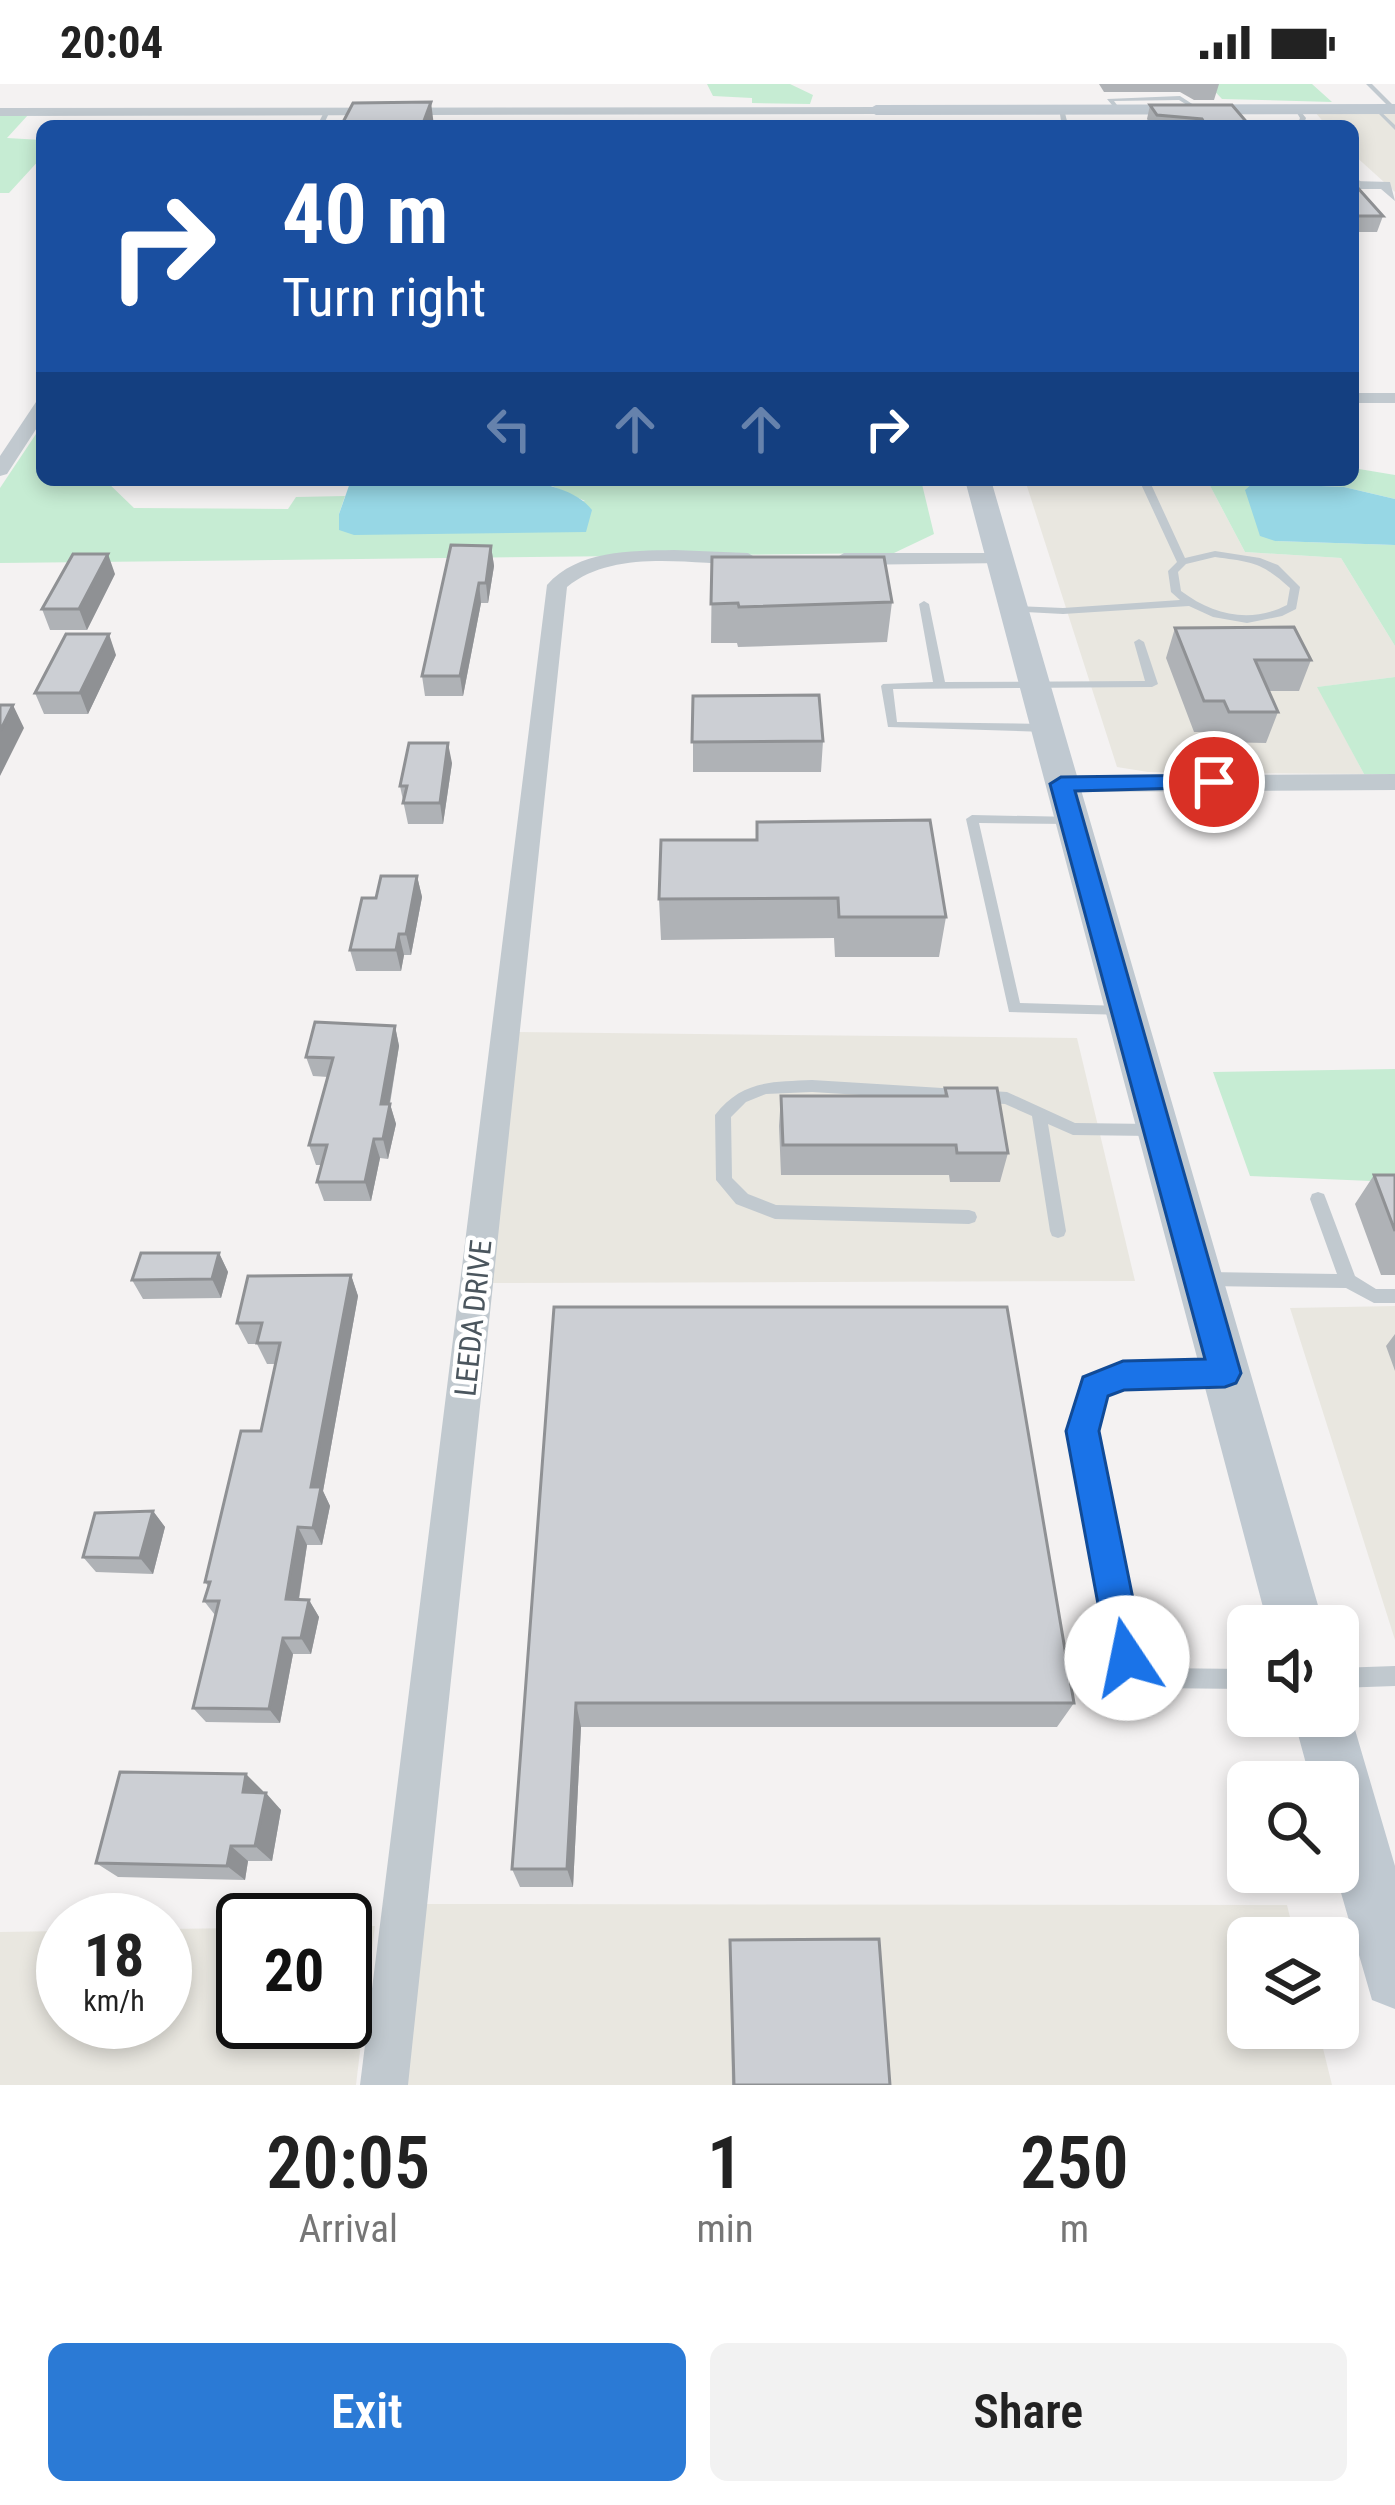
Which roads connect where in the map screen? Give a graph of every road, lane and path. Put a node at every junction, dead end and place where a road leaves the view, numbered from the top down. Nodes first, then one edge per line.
1 (1369, 84) edge
2 (870, 87) dead end
3 (1395, 94) edge
4 (1386, 105) edge
5 (327, 111) junction
6 (440, 111) junction
7 (0, 112) edge
8 (232, 112) junction
9 (878, 118) edge
10 (1060, 118) edge
11 (1298, 118) edge
12 (227, 120) edge
13 (323, 120) edge
14 (434, 120) edge
15 (1395, 128) edge
16 (1359, 183) edge
17 (1390, 191) edge
18 (1359, 398) edge
19 (1395, 398) edge
20 (36, 415) edge
21 (0, 470) edge
22 (980, 486) edge
23 (1146, 486) edge
24 (770, 560) edge
25 (816, 560) edge
26 (1000, 560) junction
27 (1182, 562) junction
28 (1188, 603) junction
29 (924, 604) dead end
30 (1013, 609) junction
31 (1139, 642) dead end
32 (940, 687) junction
33 (1035, 688) junction
34 (1046, 728) junction
35 (1395, 782) edge
36 (1066, 802) junction
37 (1123, 1012) junction
38 (1039, 1115) junction
39 (1155, 1130) junction
40 (1318, 1199) dead end
41 (969, 1217) dead end
42 (1058, 1232) dead end
43 (1198, 1279) junction
44 (1348, 1281) junction
45 (1395, 1296) edge
46 (1225, 1373) junction
47 (1290, 1605) edge
48 (1395, 1676) edge
49 (1359, 1677) edge
50 (1227, 1678) edge
51 (1330, 1737) edge
52 (1379, 1861) edge
53 (1395, 1978) edge
54 (384, 2085) edge

1 - 4 lane
2 - 9 main road
3 - 4 lane
4 - 11 main road
4 - 15 lane
5 - 6 street
5 - 8 street
5 - 13 lane
6 - 9 street
6 - 14 lane
7 - 8 street
8 - 12 street
9 - 10 main road
10 - 11 main road
16 - 17 street
18 - 19 street
20 - 21 street
22 - 26 main road
23 - 27 lane
24 - 54 street, LEEDA DRIVE
25 - 26 street
26 - 30 main road
27 - 28 lane
27 - 28 lane
28 - 30 lane
29 - 32 lane
30 - 33 main road
31 - 33 lane
32 - 33 lane
32 - 34 lane
33 - 34 main road
34 - 36 main road
35 - 36 street
36 - 37 main road
36 - 37 lane
37 - 39 main road
38 - 39 lane
38 - 41 lane
38 - 42 lane
39 - 43 main road
40 - 44 lane
43 - 44 lane
43 - 46 main road
44 - 45 lane
46 - 47 main road
46 - 50 lane
48 - 49 lane
51 - 52 main road
52 - 53 main road

